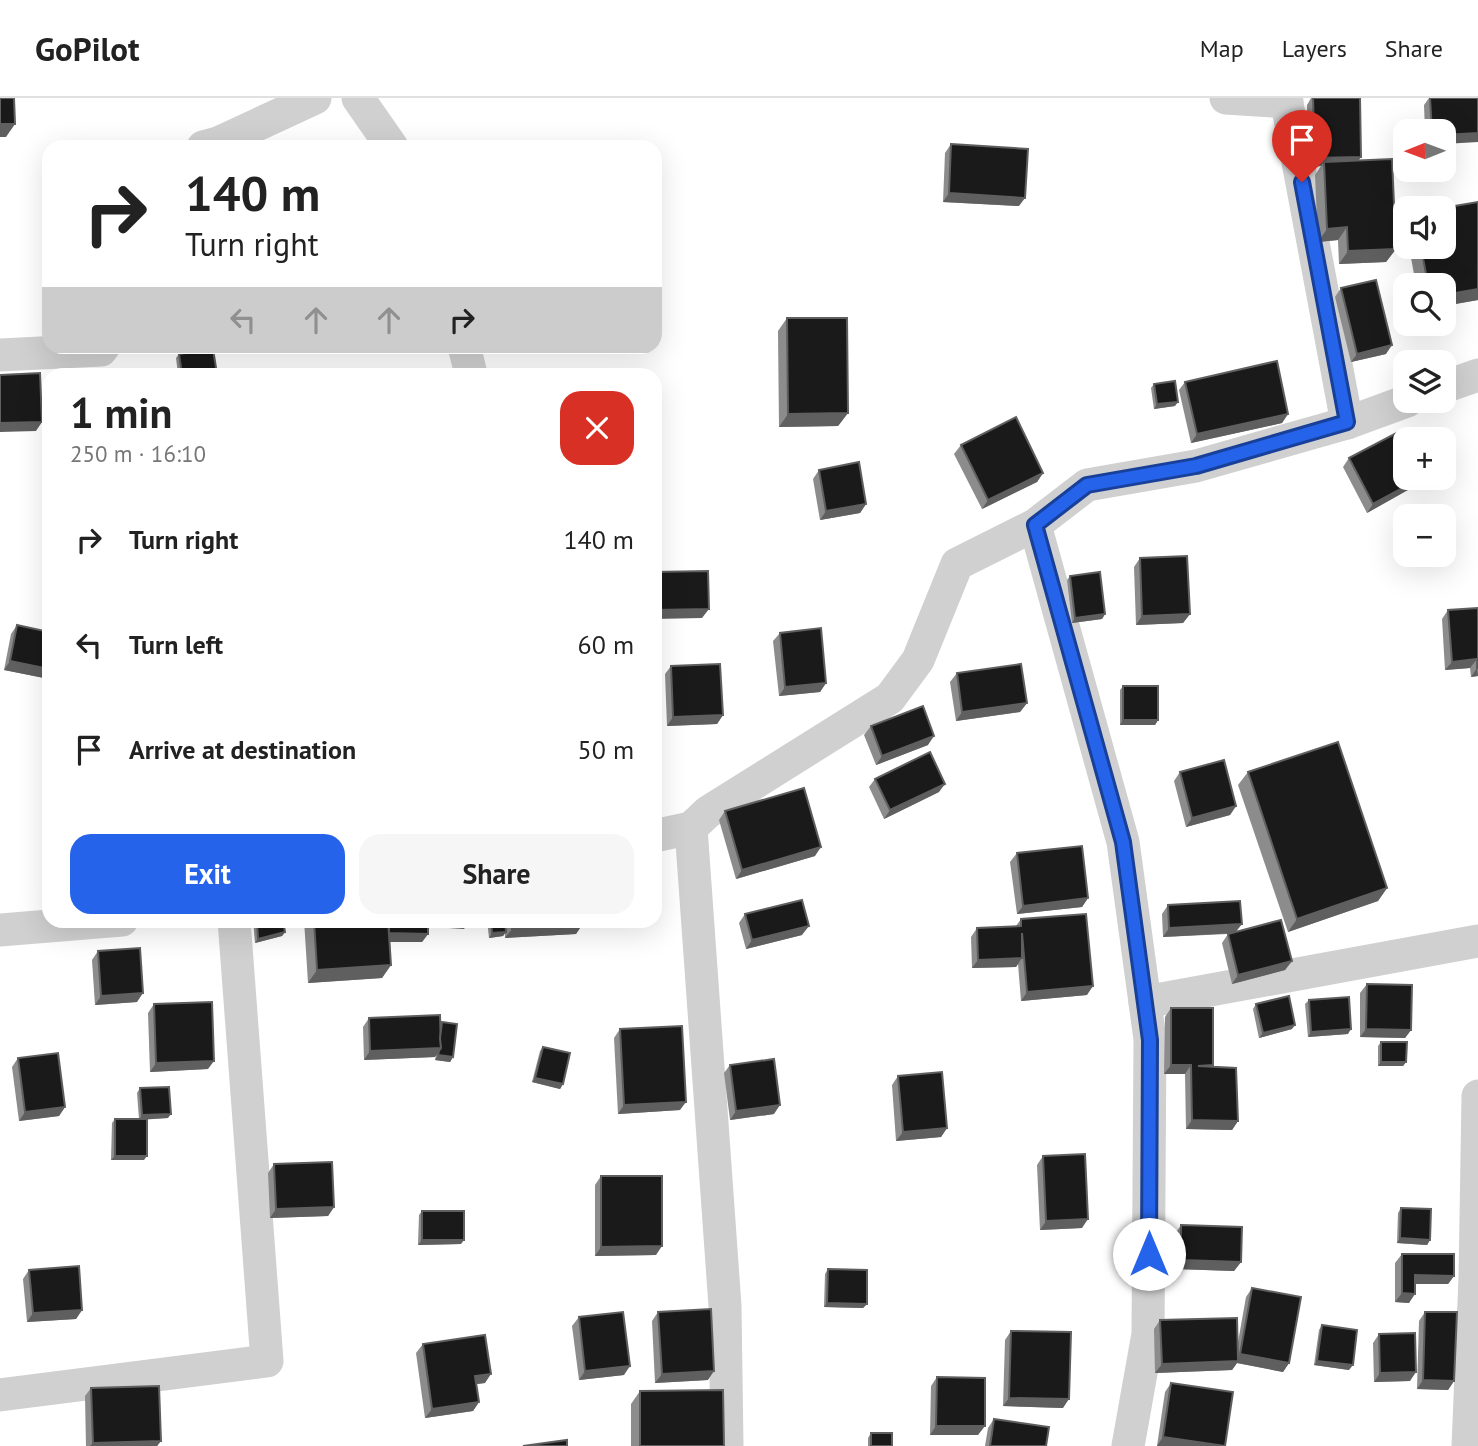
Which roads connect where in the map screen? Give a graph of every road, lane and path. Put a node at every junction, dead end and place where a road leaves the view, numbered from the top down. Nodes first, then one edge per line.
1 (315, 98) edge
2 (358, 98) edge
3 (1226, 98) edge
4 (1286, 100) edge
5 (224, 140) edge
6 (387, 140) edge
7 (42, 353) edge
8 (0, 355) edge
9 (1478, 375) edge
10 (1456, 383) edge
11 (1393, 406) edge
12 (1347, 422) junction
13 (1035, 525) junction
14 (691, 828) junction
15 (662, 834) edge
16 (42, 927) edge
17 (235, 928) edge
18 (0, 930) edge
19 (1478, 941) edge
20 (1145, 1002) junction
21 (1478, 1096) edge
22 (1476, 1278) edge
23 (0, 1395) edge
24 (727, 1446) edge
25 (1128, 1446) edge
26 (1468, 1446) edge

1 - 5 street
2 - 6 street
3 - 4 street
4 - 12 street
7 - 8 street
9 - 10 street
11 - 12 street
12 - 13 street
13 - 14 street
13 - 20 street
14 - 15 street
14 - 24 street
16 - 18 street
17 - 23 street
19 - 20 street
20 - 25 street
21 - 22 street
22 - 26 street

